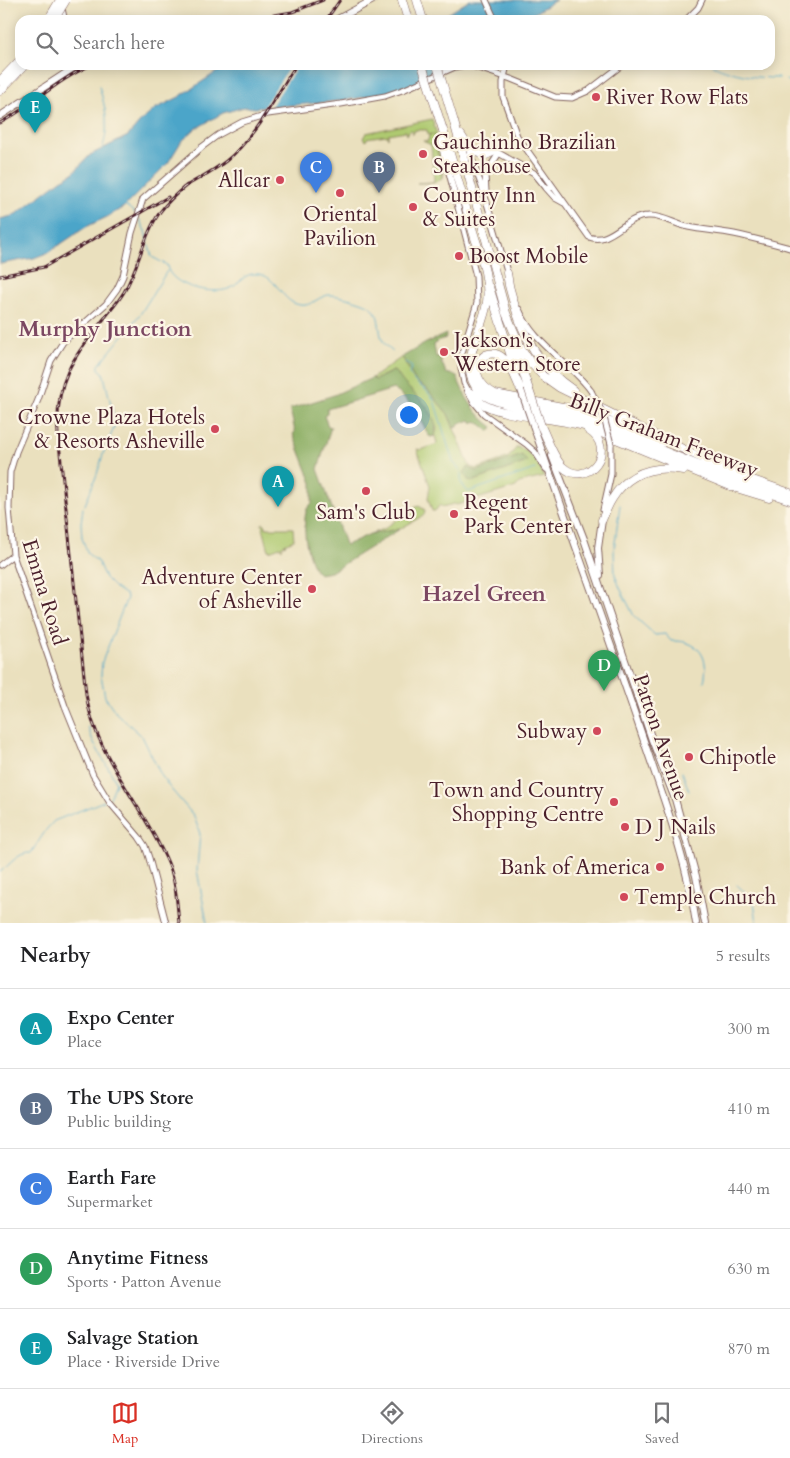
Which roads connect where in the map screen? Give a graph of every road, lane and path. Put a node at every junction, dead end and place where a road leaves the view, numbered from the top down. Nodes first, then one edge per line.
1 (60, 0) edge
2 (66, 0) edge
3 (373, 0) edge
4 (402, 0) edge
5 (417, 0) edge
6 (486, 0) edge
7 (702, 0) edge
8 (52, 15) edge
9 (54, 15) edge
10 (63, 15) edge
11 (345, 15) edge
12 (406, 15) edge
13 (422, 15) edge
14 (493, 15) edge
15 (691, 15) edge
16 (15, 65) edge
17 (20, 70) edge
18 (69, 70) edge
19 (424, 70) edge
20 (438, 70) edge
21 (450, 70) edge
22 (484, 70) edge
23 (506, 70) edge
24 (615, 70) edge
25 (505, 77) junction
26 (0, 81) edge
27 (0, 91) edge
28 (0, 116) edge
29 (454, 122) junction
30 (443, 130) junction
31 (466, 145) junction
32 (497, 152) junction
33 (494, 161) junction
34 (511, 161) junction
35 (448, 169) joint
36 (553, 187) junction
37 (546, 188) junction
38 (487, 201) junction
39 (565, 203) junction
40 (790, 248) edge
41 (485, 273) junction
42 (507, 273) junction
43 (506, 313) junction
44 (525, 390) junction
45 (469, 392) junction
46 (582, 398) junction
47 (568, 422) junction
48 (537, 426) junction
49 (687, 451) junction
50 (707, 476) junction
51 (551, 480) junction
52 (790, 493) edge
53 (790, 500) edge
54 (790, 504) edge
55 (602, 520) junction
56 (13, 555) junction
57 (0, 565) edge
58 (602, 591) junction
59 (166, 923) edge
60 (696, 923) edge
61 (705, 923) edge

1 - 8 highway, bridge
1 - 10 main road
2 - 9 highway, bridge
3 - 11 main road
4 - 12 highway
5 - 13 highway
6 - 14 street
7 - 15 street
16 - 26 highway
17 - 27 highway
18 - 28 main road
19 - 30 highway, Billy Graham Freeway, bridge
20 - 29 highway, Billy Graham Freeway, bridge
21 - 56 street, Emma Road
22 - 25 street, Emma Road
23 - 25 street
24 - 25 street, Emma Road
25 - 36 street
29 - 31 highway
29 - 43 highway, Billy Graham Freeway
30 - 35 highway
30 - 41 highway, Billy Graham Freeway
31 - 32 highway
31 - 38 street, Patton Avenue
32 - 33 street
32 - 34 street
33 - 34 street
33 - 38 street
34 - 37 street
35 - 45 street, Patton Avenue
36 - 37 street
36 - 39 street
37 - 39 street
38 - 42 street, Patton Avenue
39 - 40 street
41 - 44 highway, Patton Avenue
41 - 53 highway, Billy Graham Freeway
42 - 46 highway
42 - 55 street, Patton Avenue, bridge
43 - 44 highway, Patton Avenue
43 - 46 highway, Billy Graham Freeway
44 - 48 highway, Patton Avenue, bridge
44 - 49 highway
45 - 47 highway
45 - 51 street, Patton Avenue
46 - 49 highway, Billy Graham Freeway
47 - 48 highway
47 - 50 highway
48 - 51 main road, Patton Avenue
48 - 58 main road, Patton Avenue
49 - 52 highway, Billy Graham Freeway
50 - 54 highway
50 - 55 highway
51 - 60 main road, Patton Avenue
55 - 58 main road, Patton Avenue
56 - 57 street
56 - 59 street, Emma Road
58 - 61 main road, Patton Avenue

